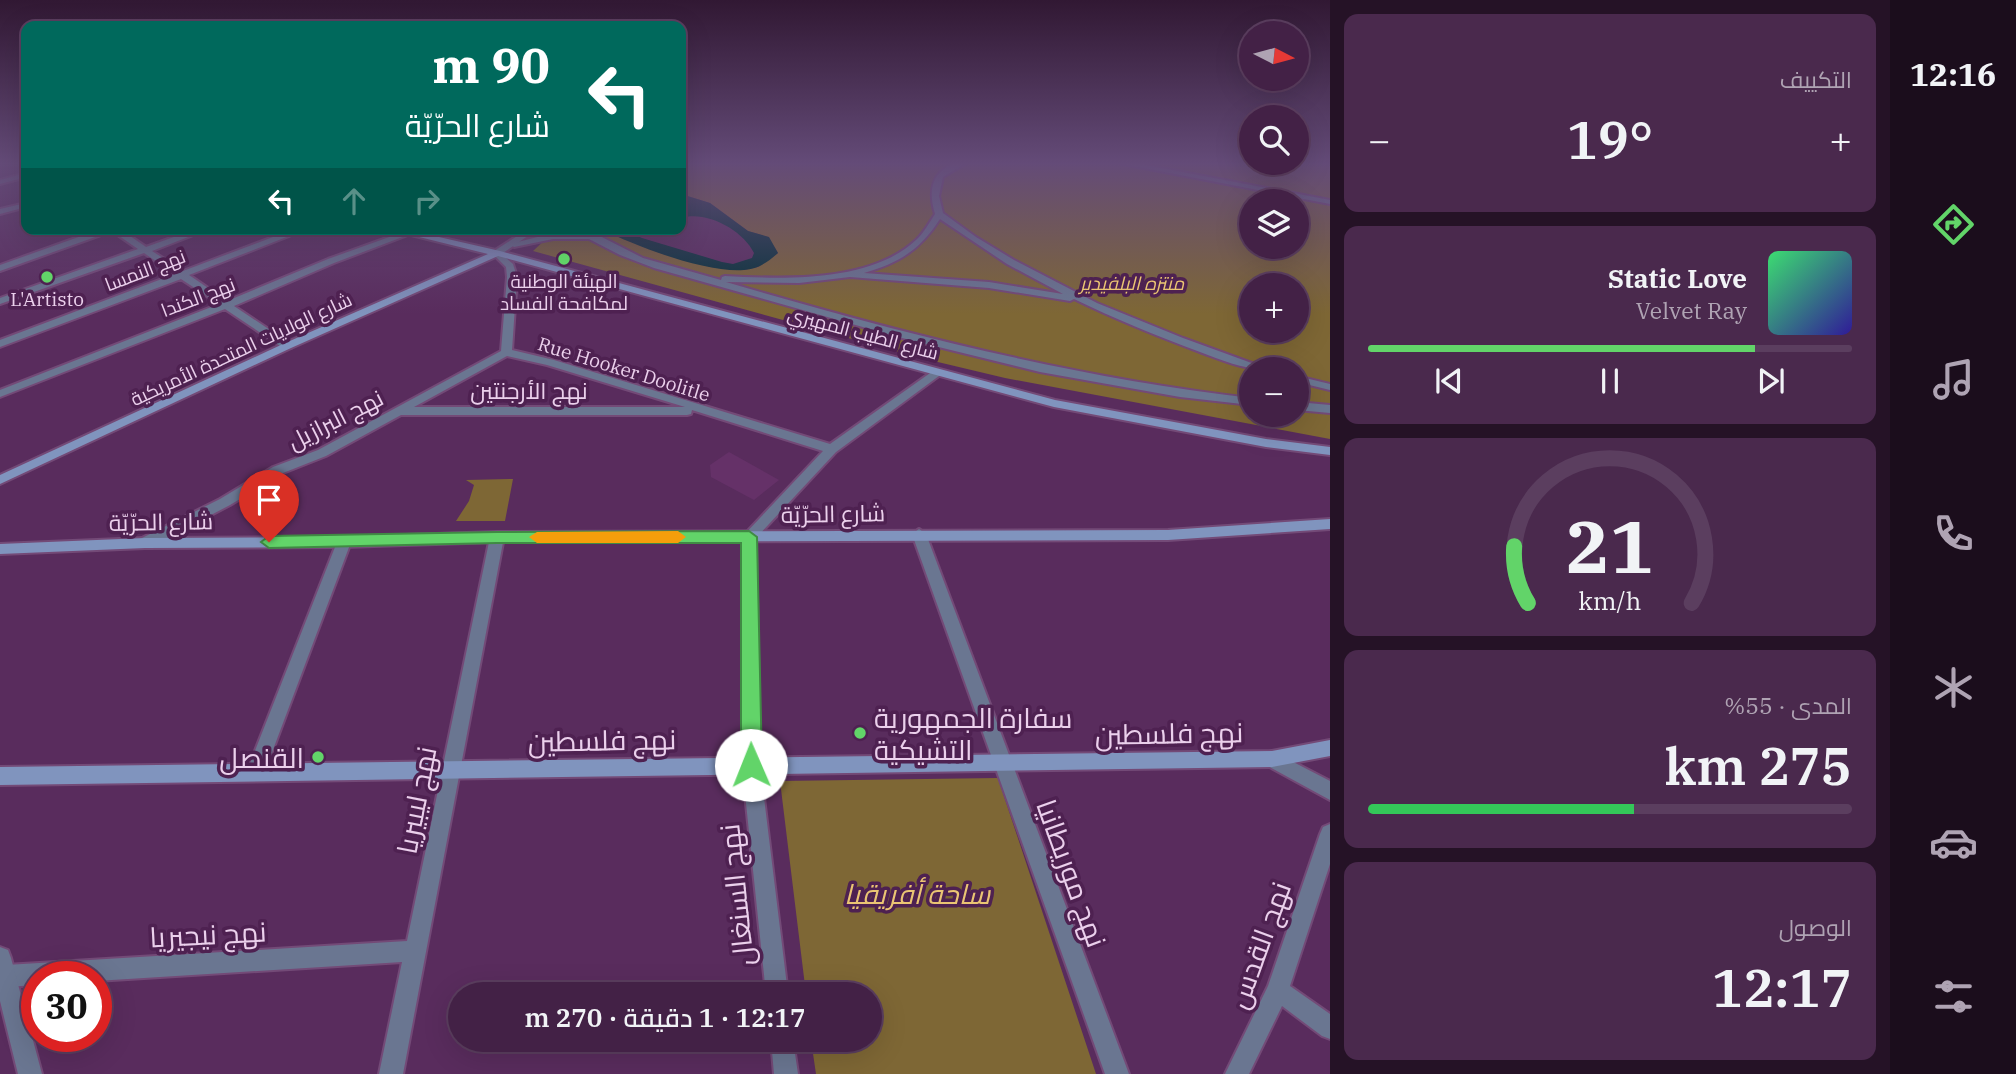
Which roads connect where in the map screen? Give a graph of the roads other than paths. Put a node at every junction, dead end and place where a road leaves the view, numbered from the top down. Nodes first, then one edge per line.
1 (939, 214) joint
2 (95, 235) edge
3 (121, 235) edge
4 (189, 235) edge
5 (287, 235) edge
6 (403, 235) edge
7 (418, 235) edge
8 (526, 235) edge
9 (590, 236) joint
10 (514, 244) junction
11 (145, 251) junction
12 (497, 253) junction
13 (0, 268) edge
14 (182, 275) junction
15 (845, 275) junction
16 (696, 276) junction
17 (0, 301) edge
18 (1093, 303) junction
19 (225, 305) junction
20 (0, 344) edge
21 (287, 346) junction
22 (506, 352) junction
23 (1239, 361) edge
24 (937, 373) junction
25 (1309, 382) edge
26 (1330, 387) edge
27 (0, 394) edge
28 (1239, 400) edge
29 (1309, 408) edge
30 (1330, 409) edge
31 (397, 411) junction
32 (703, 411) junction
33 (1266, 443) junction
34 (832, 449) junction
35 (1330, 451) edge
36 (1330, 460) edge
37 (0, 480) edge
38 (1330, 524) edge
39 (919, 534) junction
40 (497, 537) junction
41 (749, 537) junction
42 (344, 542) junction
43 (145, 543) junction
44 (0, 549) edge
45 (1330, 748) edge
46 (1272, 759) junction
47 (1001, 763) junction
48 (751, 765) junction
49 (450, 770) junction
50 (256, 771) junction
51 (0, 776) edge
52 (1330, 791) edge
53 (1330, 834) edge
54 (414, 951) junction
55 (3, 967) edge
56 (776, 982) edge
57 (1278, 990) junction
58 (1330, 1028) edge
59 (783, 1052) edge
60 (30, 1074) edge
61 (390, 1074) edge
62 (786, 1074) edge
63 (1117, 1074) edge
64 (1237, 1074) edge

1 - 15 street
1 - 18 street
2 - 13 street
3 - 11 street
4 - 11 street
5 - 14 street, نهج النمسا
6 - 19 street, نهج الكندا
7 - 12 main road, شارع الطيب المهيري
8 - 10 street
9 - 10 street
9 - 16 street
10 - 12 street
11 - 14 street
11 - 17 street
12 - 21 main road, شارع الولايات المتحدة الأمريكية
12 - 22 street, Rue Hooker Doolitle
12 - 24 main road, شارع الطيب المهيري
14 - 19 street
14 - 20 street, نهج النمسا
15 - 16 street
15 - 18 street
16 - 28 street
18 - 23 street
19 - 21 street
19 - 27 street, نهج الكندا
21 - 37 main road, شارع الولايات المتحدة الأمريكية
22 - 31 street, نهج البرازيل
22 - 32 street, Rue Hooker Doolitle
24 - 33 main road, شارع الطيب المهيري
24 - 34 street
25 - 26 street
29 - 30 street
31 - 32 street, نهج الأرجنتين
31 - 43 street, نهج البرازيل
32 - 34 street, Rue Hooker Doolitle
33 - 35 main road, شارع الطيب المهيري
33 - 36 main road
34 - 41 street
38 - 39 main road, شارع الحرّيّة
39 - 41 main road, شارع الحرّيّة
39 - 47 street, نهج موريطانيا
40 - 41 main road, شارع الحرّيّة
40 - 42 main road, شارع الحرّيّة
40 - 49 street, نهج ليبيريا
41 - 48 street, نهج السنغال
42 - 43 main road, شارع الحرّيّة
42 - 50 street
43 - 44 main road, شارع الحرّيّة
45 - 46 main road, نهج فلسطين
46 - 47 main road, نهج فلسطين
46 - 52 street
47 - 48 main road, نهج فلسطين
47 - 63 street, نهج موريطانيا
48 - 49 main road, نهج فلسطين
48 - 56 street, نهج السنغال
49 - 50 main road, نهج فلسطين
49 - 54 street, نهج ليبيريا
50 - 51 main road, نهج فلسطين
53 - 57 street, نهج القدس
54 - 55 street, نهج نيجيريا
54 - 61 street, نهج ليبيريا
55 - 60 street
57 - 58 street
57 - 64 street, نهج القدس
59 - 62 street

